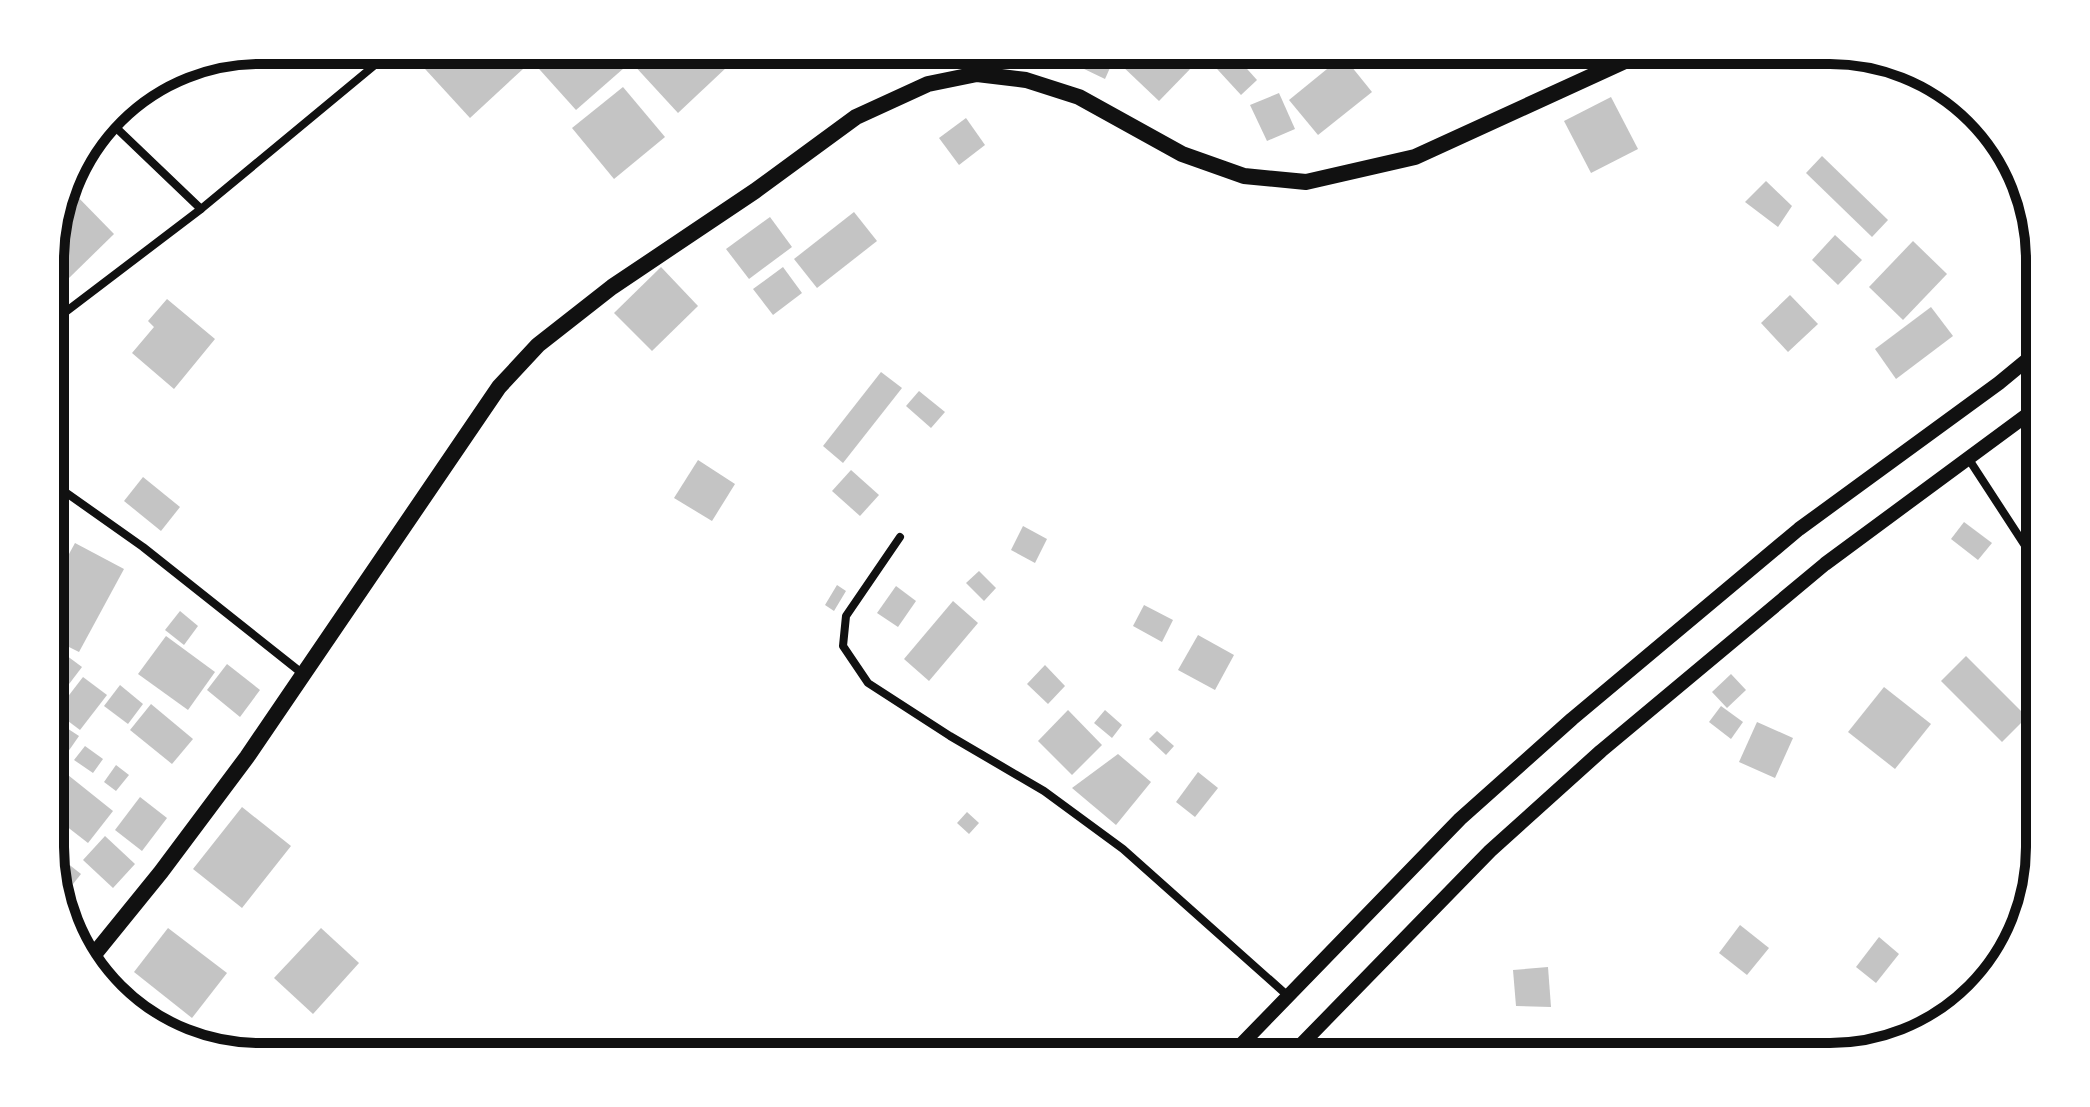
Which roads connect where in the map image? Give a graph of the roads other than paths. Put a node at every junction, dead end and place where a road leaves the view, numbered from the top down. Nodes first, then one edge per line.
1 (376, 64) edge
2 (1618, 64) edge
3 (114, 129) edge
4 (201, 209) junction
5 (64, 313) edge
6 (2026, 361) edge
7 (2026, 416) edge
8 (1968, 458) junction
9 (64, 491) edge
10 (900, 537) dead end
11 (2026, 547) edge
12 (303, 674) junction
13 (95, 953) edge
14 (1288, 996) junction
15 (1243, 1043) edge
16 (1303, 1043) edge

1 - 4 street
2 - 12 main road
3 - 4 street
4 - 5 street
6 - 14 street
7 - 8 street
8 - 11 street
8 - 16 street
9 - 12 street
10 - 14 street
12 - 13 main road
14 - 15 street

